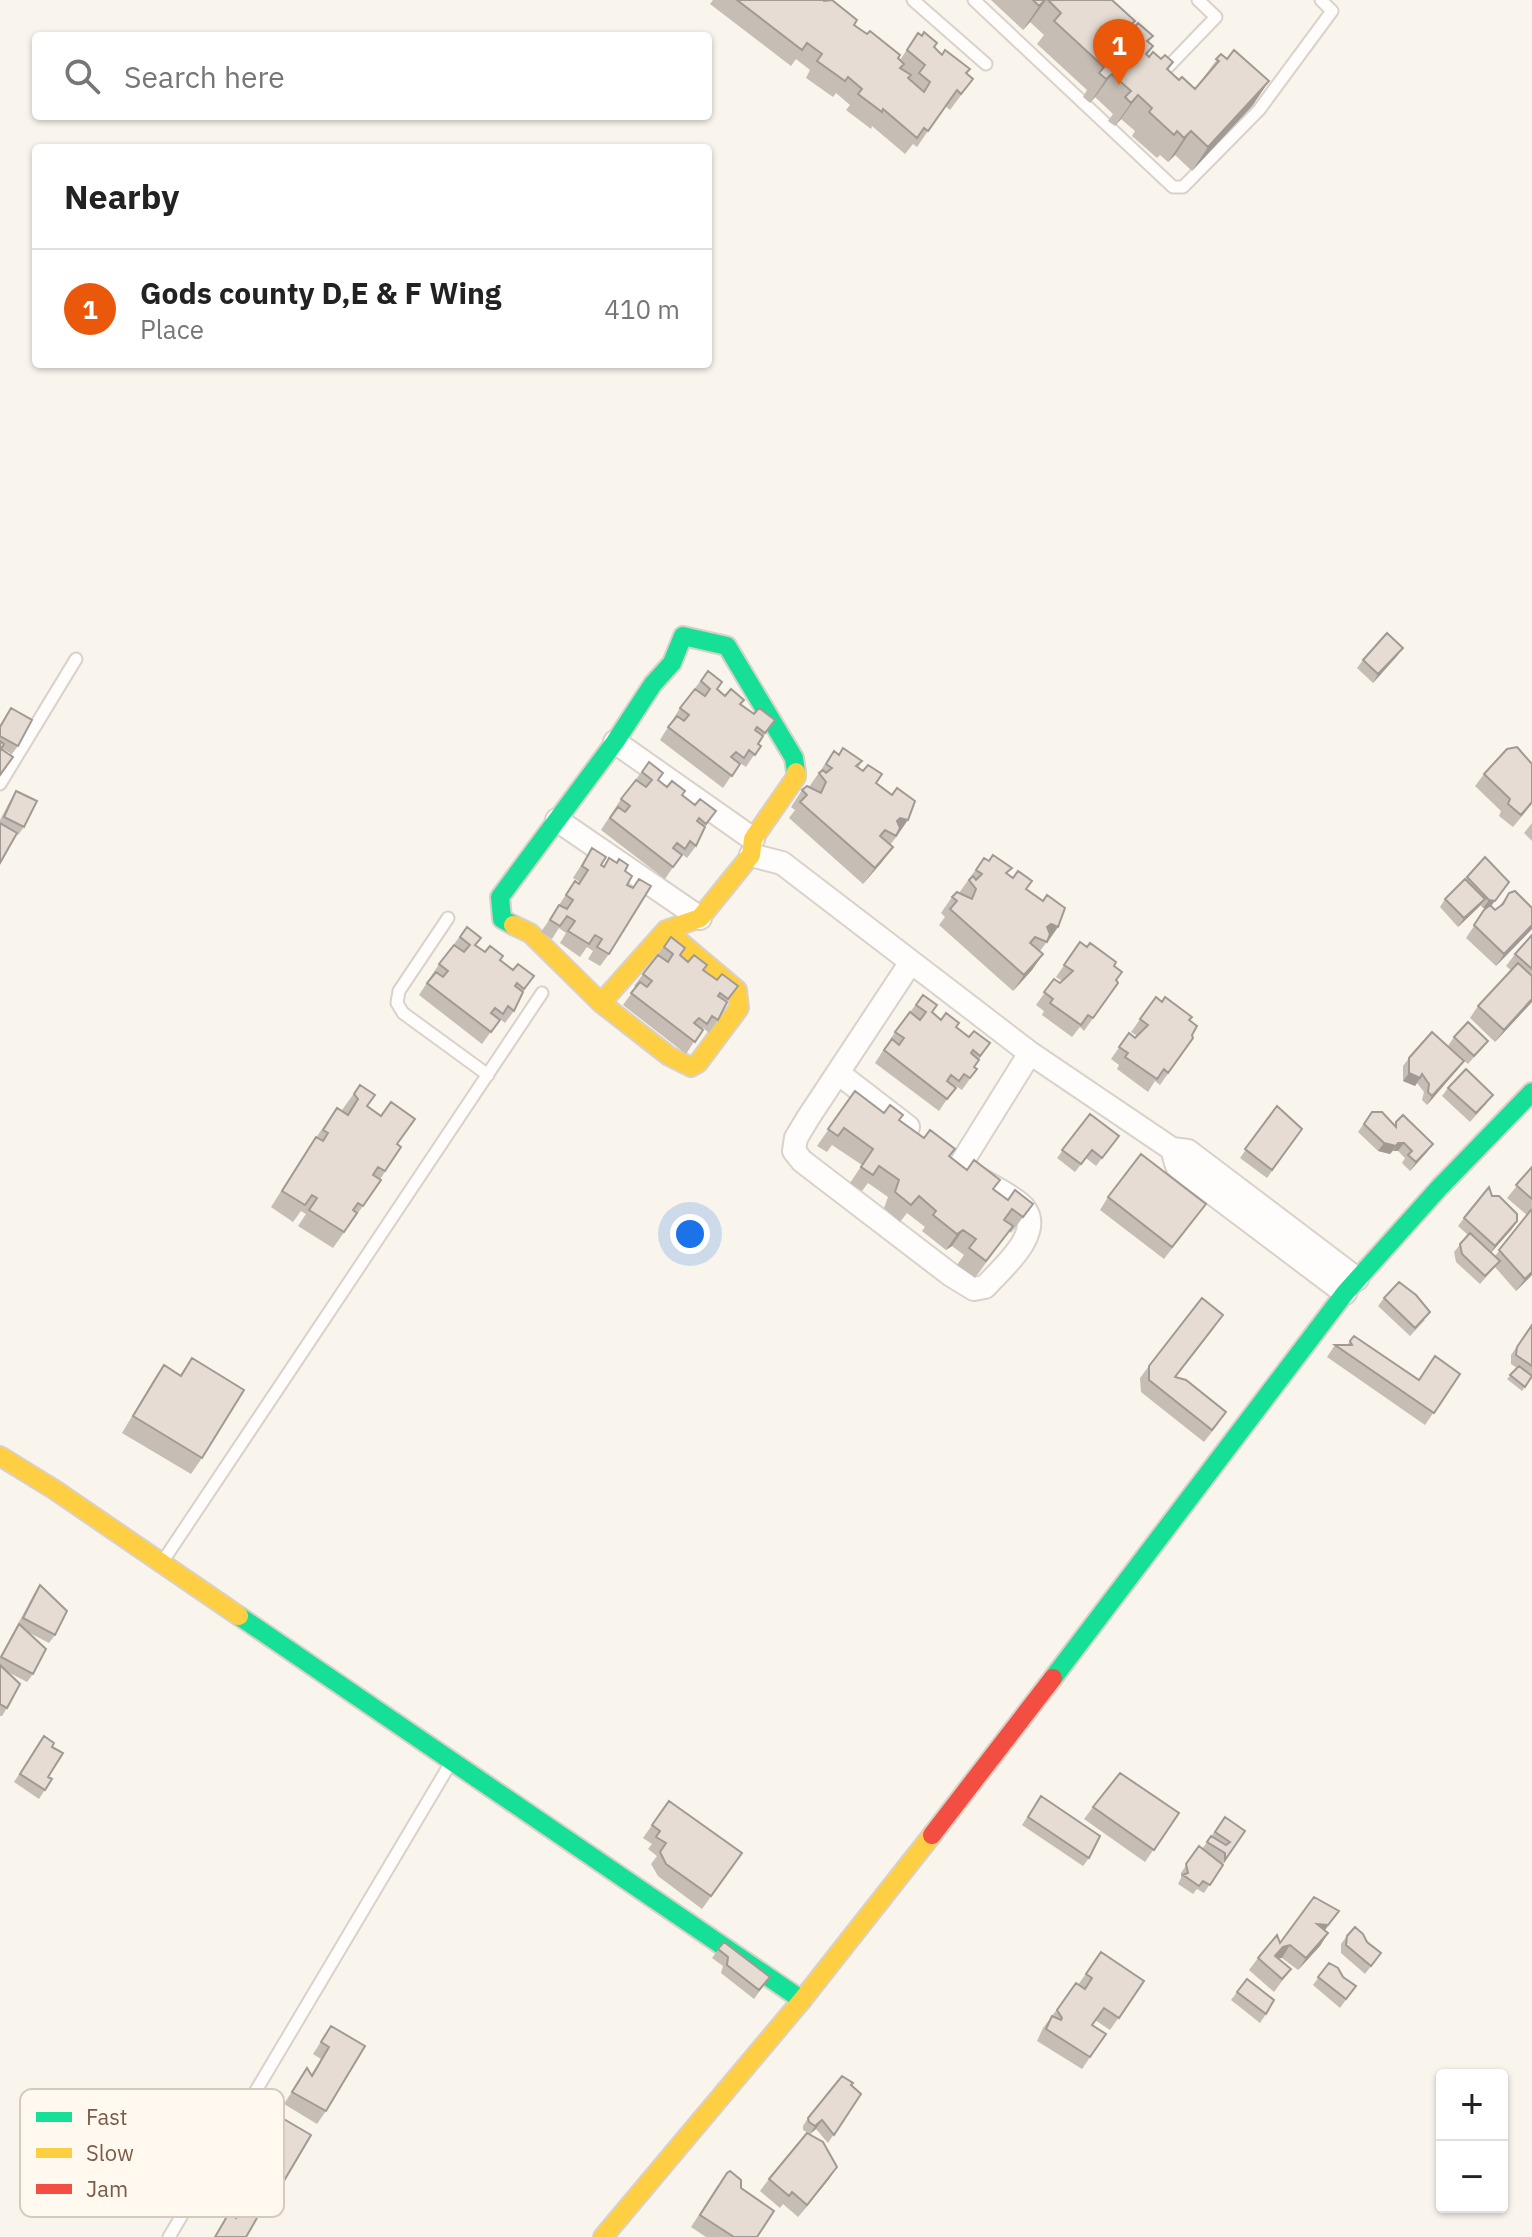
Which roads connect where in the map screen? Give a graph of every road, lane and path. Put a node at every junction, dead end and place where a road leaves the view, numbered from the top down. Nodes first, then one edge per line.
1 (913, 0) edge
2 (974, 0) edge
3 (1198, 0) edge
4 (1321, 0) edge
5 (1154, 61) edge
6 (986, 64) dead end
7 (76, 659) dead end
8 (615, 742) junction
9 (0, 784) edge
10 (557, 820) junction
11 (752, 847) junction
12 (448, 918) dead end
13 (700, 918) junction
14 (666, 930) junction
15 (911, 962) junction
16 (542, 993) dead end
17 (601, 1003) junction
18 (1030, 1053) junction
19 (838, 1073) junction
20 (488, 1075) junction
21 (1532, 1092) edge
22 (923, 1139) edge
23 (1351, 1286) junction
24 (0, 1456) edge
25 (161, 1564) junction
26 (452, 1760) junction
27 (802, 2000) junction
28 (257, 2089) edge
29 (181, 2217) edge
30 (169, 2237) edge
31 (603, 2237) edge

1 - 6 lane
2 - 4 lane
3 - 5 lane
7 - 9 lane
8 - 10 street
8 - 11 street
8 - 11 street
10 - 13 street
10 - 17 street
11 - 13 street
11 - 15 street
12 - 20 lane
13 - 14 street
14 - 17 street
14 - 17 street
15 - 18 street
15 - 19 street
16 - 20 lane
18 - 19 street
18 - 23 street
19 - 22 street
20 - 25 lane
21 - 23 street
23 - 27 street
24 - 25 street
25 - 26 street
26 - 27 street
26 - 28 lane
27 - 31 street
29 - 30 lane

